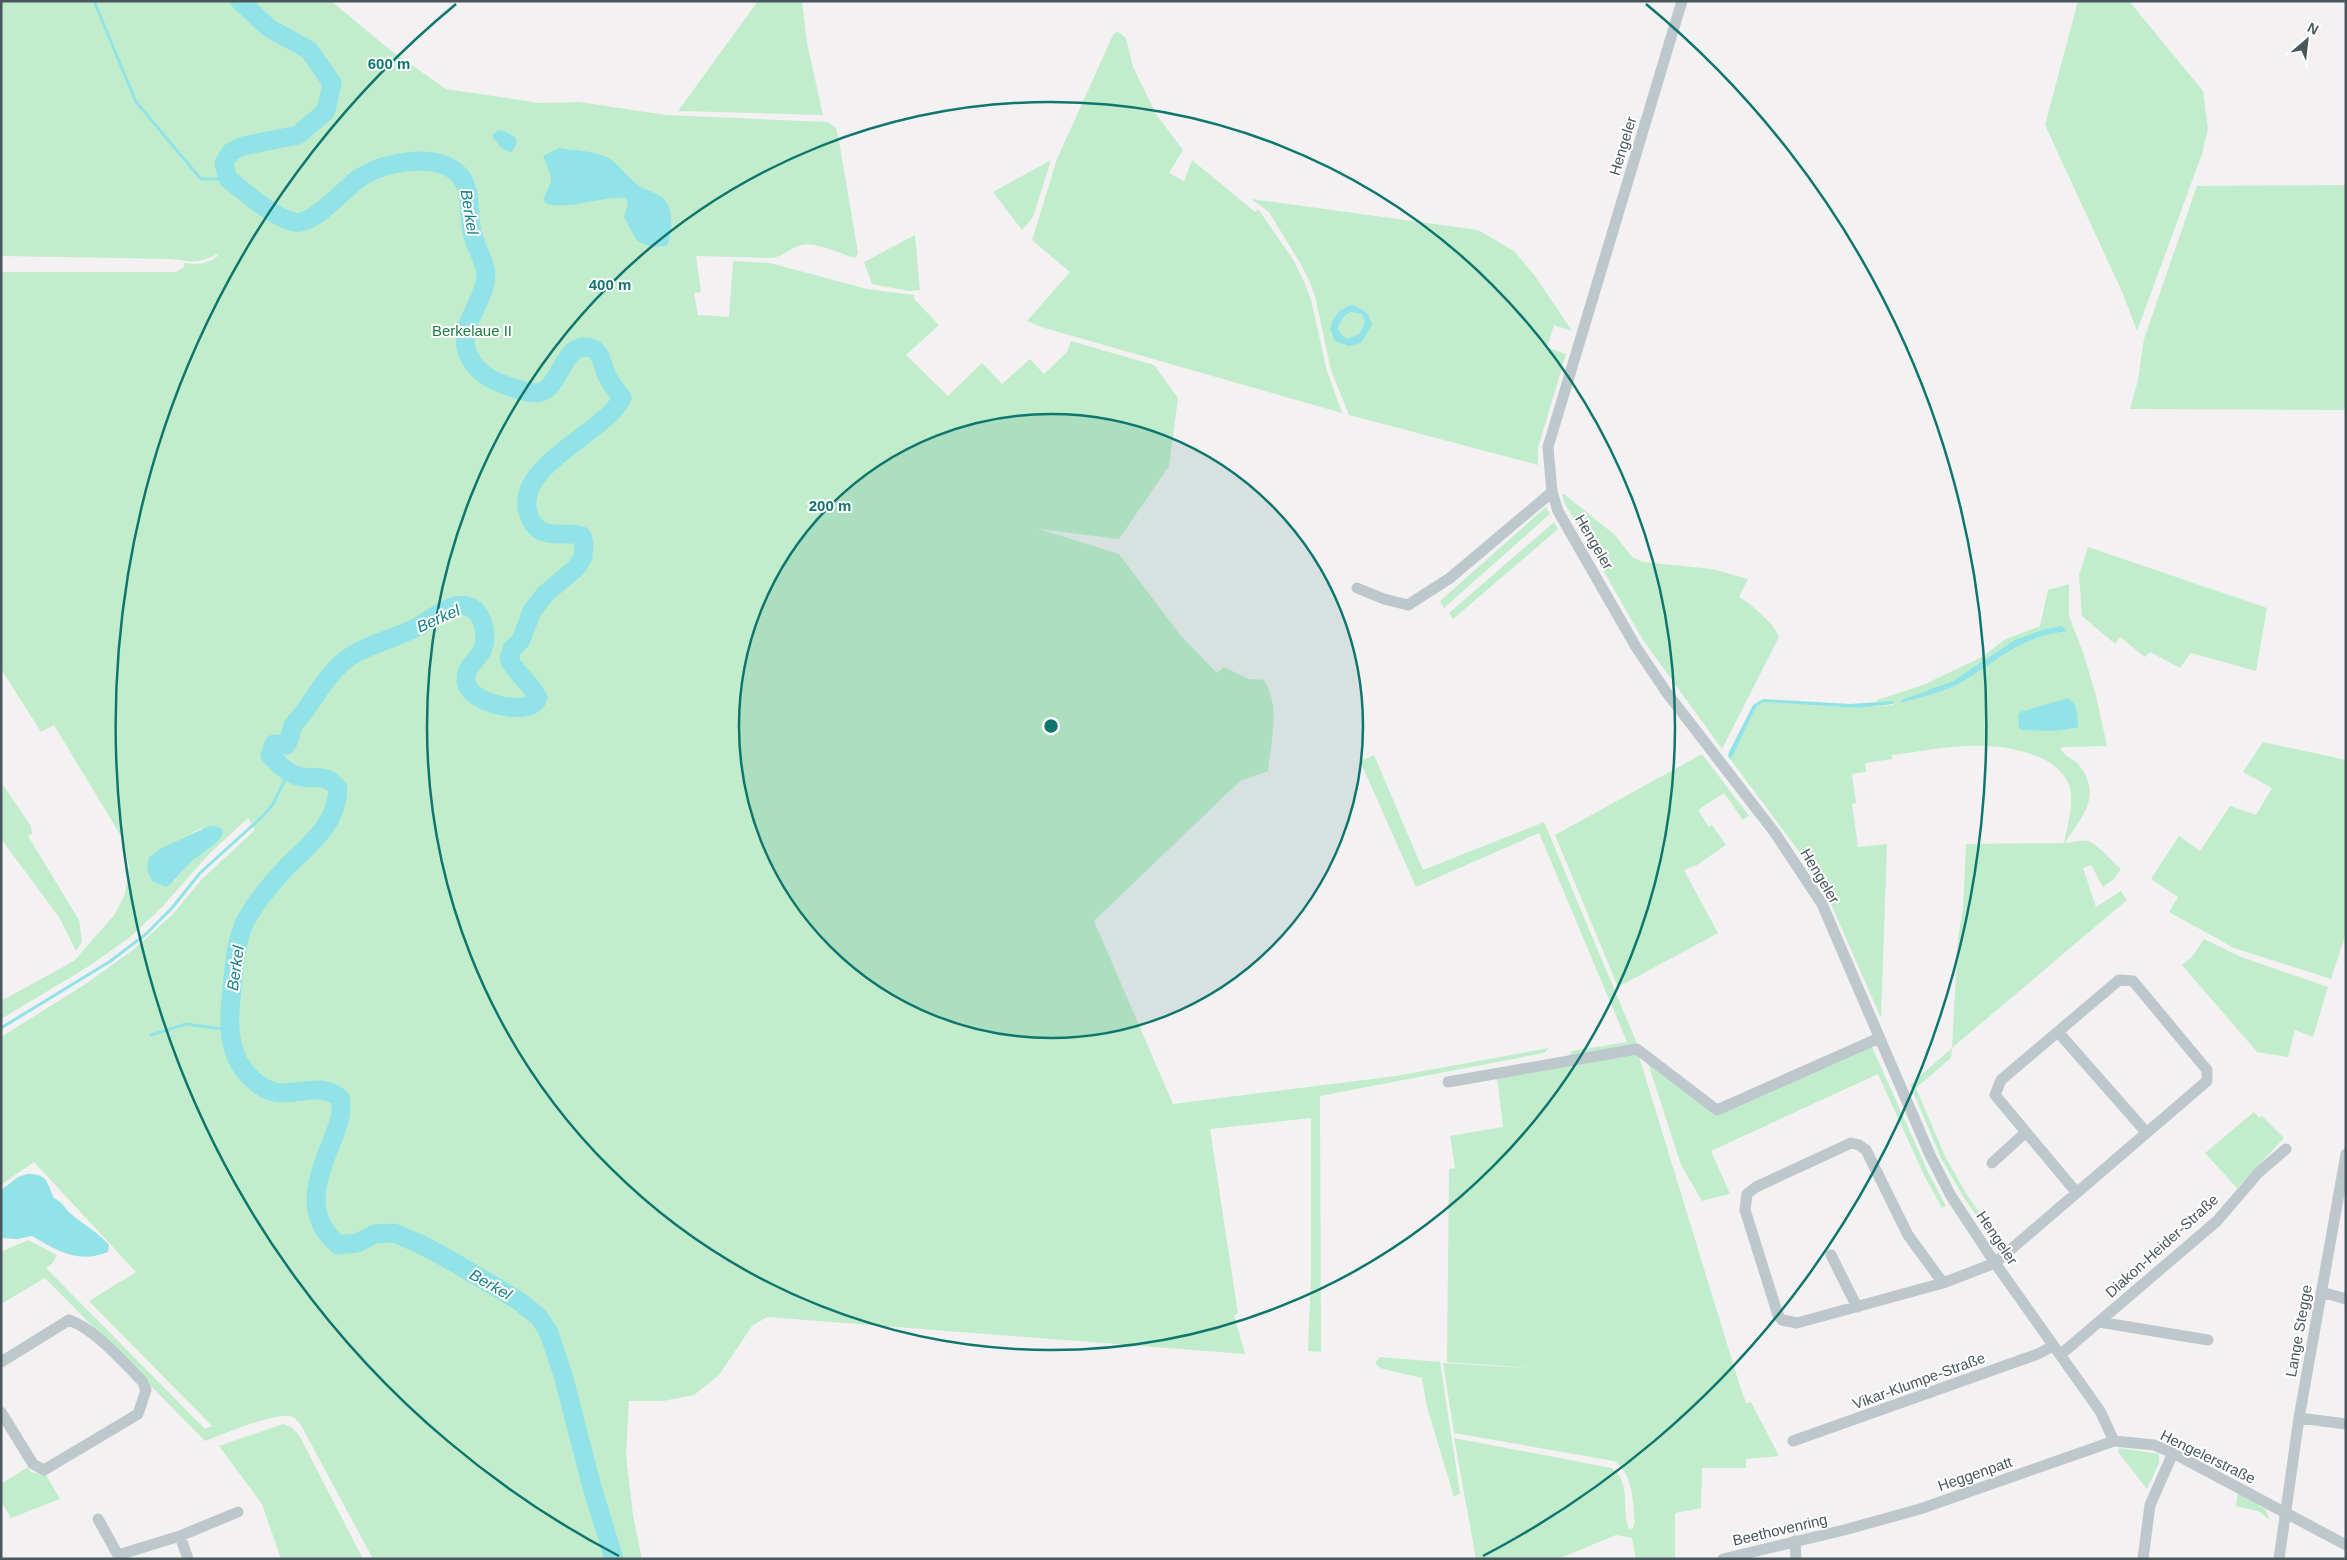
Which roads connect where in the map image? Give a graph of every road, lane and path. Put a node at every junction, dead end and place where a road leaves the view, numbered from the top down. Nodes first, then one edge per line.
1 (1682, 1) edge
2 (1552, 492) junction
3 (1357, 588) dead end
4 (2058, 1032) junction
5 (1880, 1038) junction
6 (1448, 1082) dead end
7 (2146, 1132) junction
8 (2025, 1133) junction
9 (2286, 1148) dead end
10 (2346, 1154) edge
11 (1992, 1163) dead end
12 (2344, 1168) edge
13 (2077, 1193) junction
14 (1831, 1255) dead end
15 (1996, 1264) junction
16 (1943, 1283) junction
17 (2321, 1292) junction
18 (2346, 1298) edge
19 (1857, 1307) junction
20 (2099, 1322) junction
21 (2208, 1340) dead end
22 (2057, 1350) junction
23 (1, 1362) edge
24 (1, 1412) edge
25 (2299, 1418) junction
26 (2346, 1424) edge
27 (1793, 1441) dead end
28 (2114, 1441) junction
29 (2172, 1453) junction
30 (238, 1512) dead end
31 (2285, 1513) junction
32 (98, 1519) dead end
33 (1844, 1530) joint
34 (180, 1536) junction
35 (1795, 1541) junction
36 (2346, 1545) edge
37 (188, 1559) edge
38 (1723, 1559) edge
39 (1796, 1559) edge
40 (2143, 1559) edge
41 (2279, 1559) edge

1 - 2 street, Hengeler
2 - 3 street
2 - 5 street, Hengeler
4 - 7 street
4 - 7 street
4 - 8 street
5 - 6 street
5 - 15 street, Hengeler
7 - 13 street
8 - 11 street
8 - 13 street
9 - 20 street, Diakon-Heider-Straße
10 - 12 street, Lange Stegge
12 - 17 street, Lange Stegge
13 - 15 street
14 - 19 street
15 - 16 street
15 - 22 street, Hengeler
16 - 19 street
16 - 19 street
17 - 18 street
17 - 25 street, Lange Stegge
20 - 21 street, Diakon-Heider-Straße
20 - 22 street, Diakon-Heider-Straße
22 - 27 street, Vikar-Klumpe-Straße
22 - 28 street, Hengeler
23 - 24 street
25 - 26 street
25 - 31 street, Lange Stegge
28 - 29 street, Hengelerstraße
28 - 33 street, Heggenpatt
29 - 31 street, Hengelerstraße
29 - 40 street
30 - 34 street
31 - 36 street, Hengelerstraße
31 - 41 street
32 - 34 street
33 - 35 street, Beethovenring
34 - 37 street
35 - 38 street, Beethovenring
35 - 39 street

